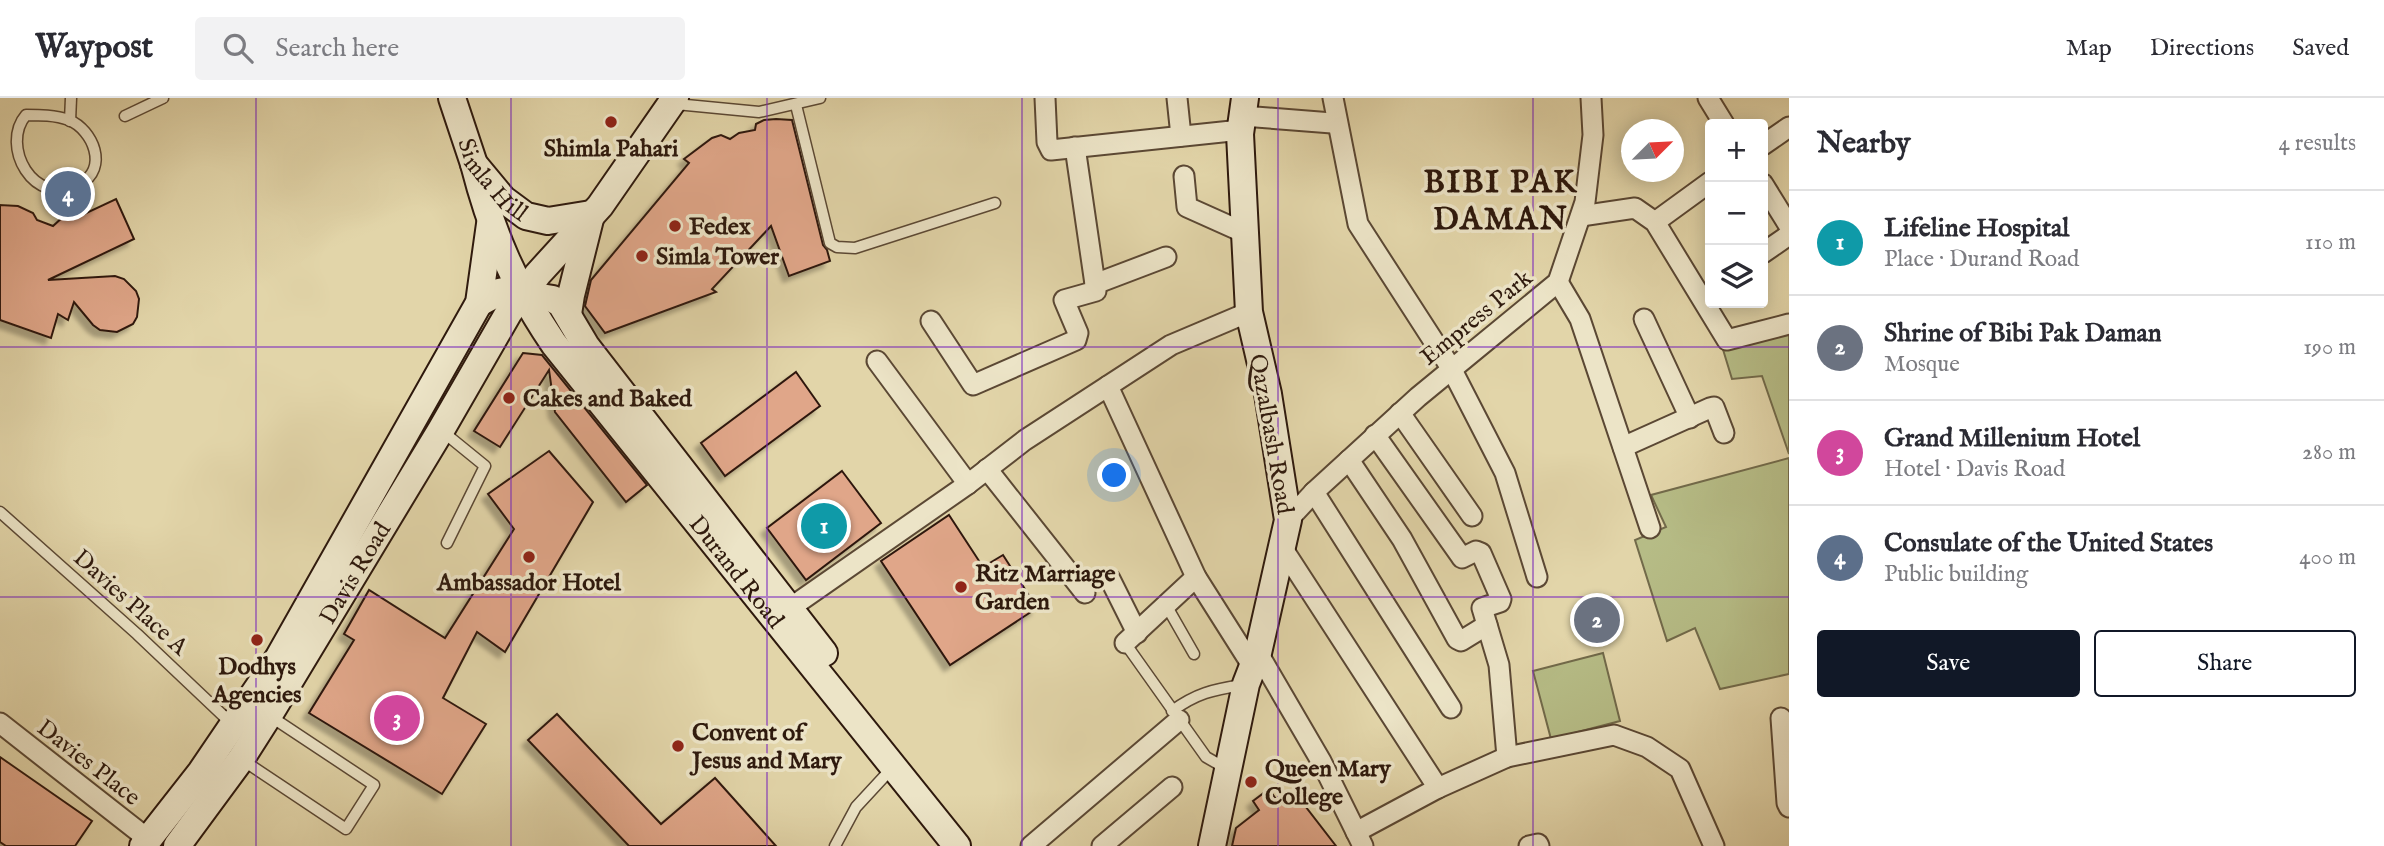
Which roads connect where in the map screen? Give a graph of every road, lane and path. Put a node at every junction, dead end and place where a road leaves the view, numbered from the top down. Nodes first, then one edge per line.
1 (71, 98) edge
2 (163, 98) edge
3 (452, 98) edge
4 (820, 98) edge
5 (1045, 98) edge
6 (1177, 98) edge
7 (1333, 98) edge
8 (1591, 98) edge
9 (1708, 98) edge
10 (674, 101) edge
11 (796, 105) junction
12 (1243, 115) edge
13 (125, 117) dead end
14 (1721, 119) edge
15 (70, 121) junction
16 (1332, 123) dead end
17 (1789, 127) edge
18 (6, 128) dead end
19 (1181, 136) junction
20 (1768, 142) edge
21 (1074, 148) junction
22 (474, 164) junction
23 (14, 176) dead end
24 (1184, 176) dead end
25 (1705, 186) edge
26 (1768, 192) edge
27 (995, 204) dead end
28 (592, 214) junction
29 (1581, 216) junction
30 (1654, 222) junction
31 (490, 223) junction
32 (1789, 226) edge
33 (1245, 233) junction
34 (1789, 235) edge
35 (1768, 250) edge
36 (1166, 257) dead end
37 (1558, 282) junction
38 (1096, 284) junction
39 (1705, 292) edge
40 (523, 293) junction
41 (479, 303) junction
42 (1712, 308) edge
43 (1249, 312) junction
44 (568, 314) junction
45 (1644, 319) dead end
46 (931, 321) dead end
47 (1789, 324) edge
48 (877, 361) dead end
49 (1451, 368) junction
50 (1108, 386) junction
51 (1400, 413) junction
52 (1690, 418) junction
53 (441, 430) junction
54 (1724, 433) dead end
55 (1375, 435) junction
56 (1623, 447) junction
57 (1349, 460) junction
58 (987, 469) junction
59 (968, 484) junction
60 (1314, 492) junction
61 (0, 512) edge
62 (1472, 516) dead end
63 (1288, 520) junction
64 (1650, 528) dead end
65 (447, 543) dead end
66 (1283, 549) junction
67 (1196, 577) junction
68 (1537, 578) dead end
69 (1110, 579) dead end
70 (1085, 593) dead end
71 (1166, 605) junction
72 (790, 608) junction
73 (1487, 625) junction
74 (1131, 638) junction
75 (1194, 654) dead end
76 (1252, 668) junction
77 (1451, 709) dead end
78 (269, 715) junction
79 (1175, 715) junction
80 (1781, 718) dead end
81 (0, 723) edge
82 (233, 724) junction
83 (1786, 755) edge
84 (1507, 757) junction
85 (241, 759) junction
86 (893, 766) junction
87 (1228, 770) junction
88 (1172, 787) dead end
89 (1438, 788) junction
90 (1789, 807) edge
91 (1359, 839) edge
92 (146, 843) edge
93 (177, 846) edge
94 (835, 846) edge
95 (957, 846) edge
96 (977, 846) edge
97 (1031, 846) edge
98 (1102, 846) edge
99 (1212, 846) edge
100 (1529, 846) edge
101 (1539, 846) edge
102 (1714, 846) edge

1 - 15 lane
2 - 13 lane
3 - 22 main road, Simla Hill
4 - 11 lane
5 - 21 street
6 - 19 street
7 - 49 street
8 - 29 street, Empress Park
9 - 14 street
10 - 11 lane
10 - 28 main road
11 - 27 lane
12 - 16 street
12 - 19 street
12 - 33 main road, Qazalbash Road
15 - 18 lane
15 - 23 lane
17 - 20 street
19 - 21 street
21 - 38 street
22 - 28 main road, Simla Hill
22 - 31 main road, Durand Road
24 - 33 street
25 - 30 street
26 - 32 street
28 - 40 main road, Davis Road
28 - 44 main road
29 - 30 street
29 - 37 street, Empress Park
30 - 39 street
31 - 40 main road, Durand Road
31 - 41 main road, Davis Road
33 - 43 main road, Qazalbash Road
34 - 35 street
36 - 38 street
37 - 49 street, Empress Park
37 - 56 street
38 - 46 street
40 - 41 main road
40 - 44 main road, Durand Road
40 - 53 main road, Davis Road
40 - 86 main road, Durand Road
41 - 82 main road, Davis Road
42 - 47 street
43 - 50 street
43 - 63 main road, Qazalbash Road
44 - 72 main road, Durand Road
45 - 52 street
48 - 59 street
49 - 51 street, Empress Park
49 - 68 street
50 - 58 street
50 - 67 street
51 - 55 street, Empress Park
51 - 62 street
52 - 54 street
52 - 56 street
53 - 65 lane
53 - 78 main road, Davis Road
55 - 57 street, Empress Park
55 - 73 street
56 - 64 street
57 - 60 street, Empress Park
57 - 73 street
58 - 59 street
58 - 70 street
59 - 72 street
60 - 63 street, Empress Park
60 - 77 street
61 - 82 lane, Davies Place A
63 - 66 main road, Qazalbash Road
66 - 76 main road, Qazalbash Road
66 - 89 street
67 - 71 street
67 - 76 street
69 - 74 street
71 - 74 street
71 - 75 lane
72 - 96 main road, Durand Road
73 - 84 street
74 - 79 lane
76 - 79 lane
76 - 87 main road, Qazalbash Road
76 - 91 street
78 - 85 main road, Davis Road
78 - 85 lane
79 - 87 lane
79 - 97 street
80 - 83 street
81 - 92 street, Davies Place
82 - 92 main road, Davis Road
83 - 90 street
84 - 89 street
84 - 102 street
85 - 93 main road, Davis Road
86 - 94 lane
86 - 95 main road, Durand Road
87 - 99 main road, Qazalbash Road
88 - 98 street
89 - 91 street
100 - 101 street

